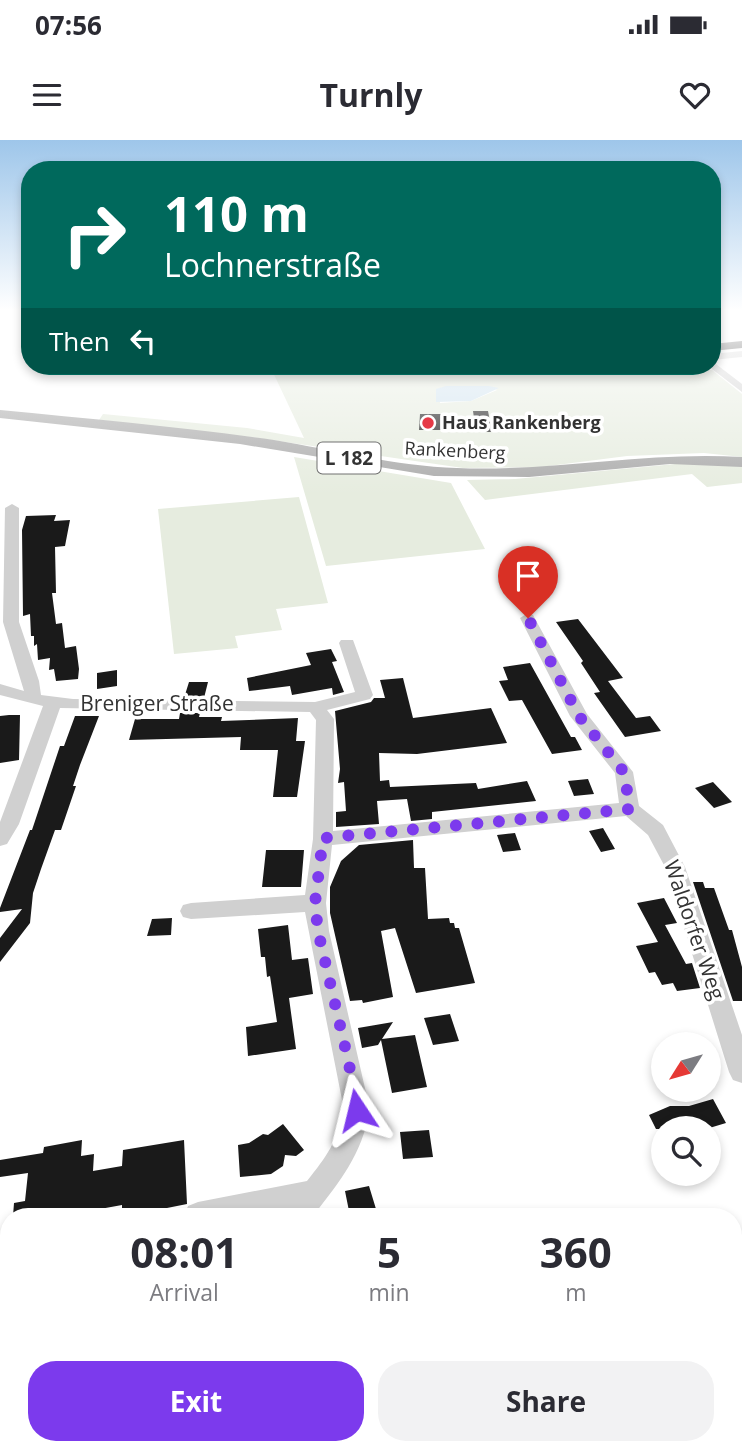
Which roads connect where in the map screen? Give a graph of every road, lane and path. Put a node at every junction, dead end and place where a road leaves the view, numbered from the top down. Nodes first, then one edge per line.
1 (722, 372) edge
2 (742, 388) edge
3 (0, 414) edge
4 (742, 462) edge
5 (12, 508) dead end
6 (528, 618) dead end
7 (347, 643) dead end
8 (0, 689) edge
9 (33, 699) junction
10 (53, 703) junction
11 (315, 707) junction
12 (630, 809) junction
13 (323, 838) junction
14 (0, 839) edge
15 (315, 903) junction
16 (191, 911) dead end
17 (742, 1072) edge
18 (314, 1193) junction
19 (253, 1208) edge
20 (302, 1208) edge

1 - 2 street
3 - 4 main road, Rankenberg / L 182
5 - 9 street
6 - 12 street
7 - 11 street, Breniger Straße
8 - 9 street, Breniger Straße
9 - 10 street, Breniger Straße
10 - 11 street, Breniger Straße
10 - 14 street
11 - 13 street
12 - 13 street
12 - 17 street, Waldorfer Weg
13 - 15 street
15 - 16 street
15 - 18 street
18 - 19 street
18 - 20 street

